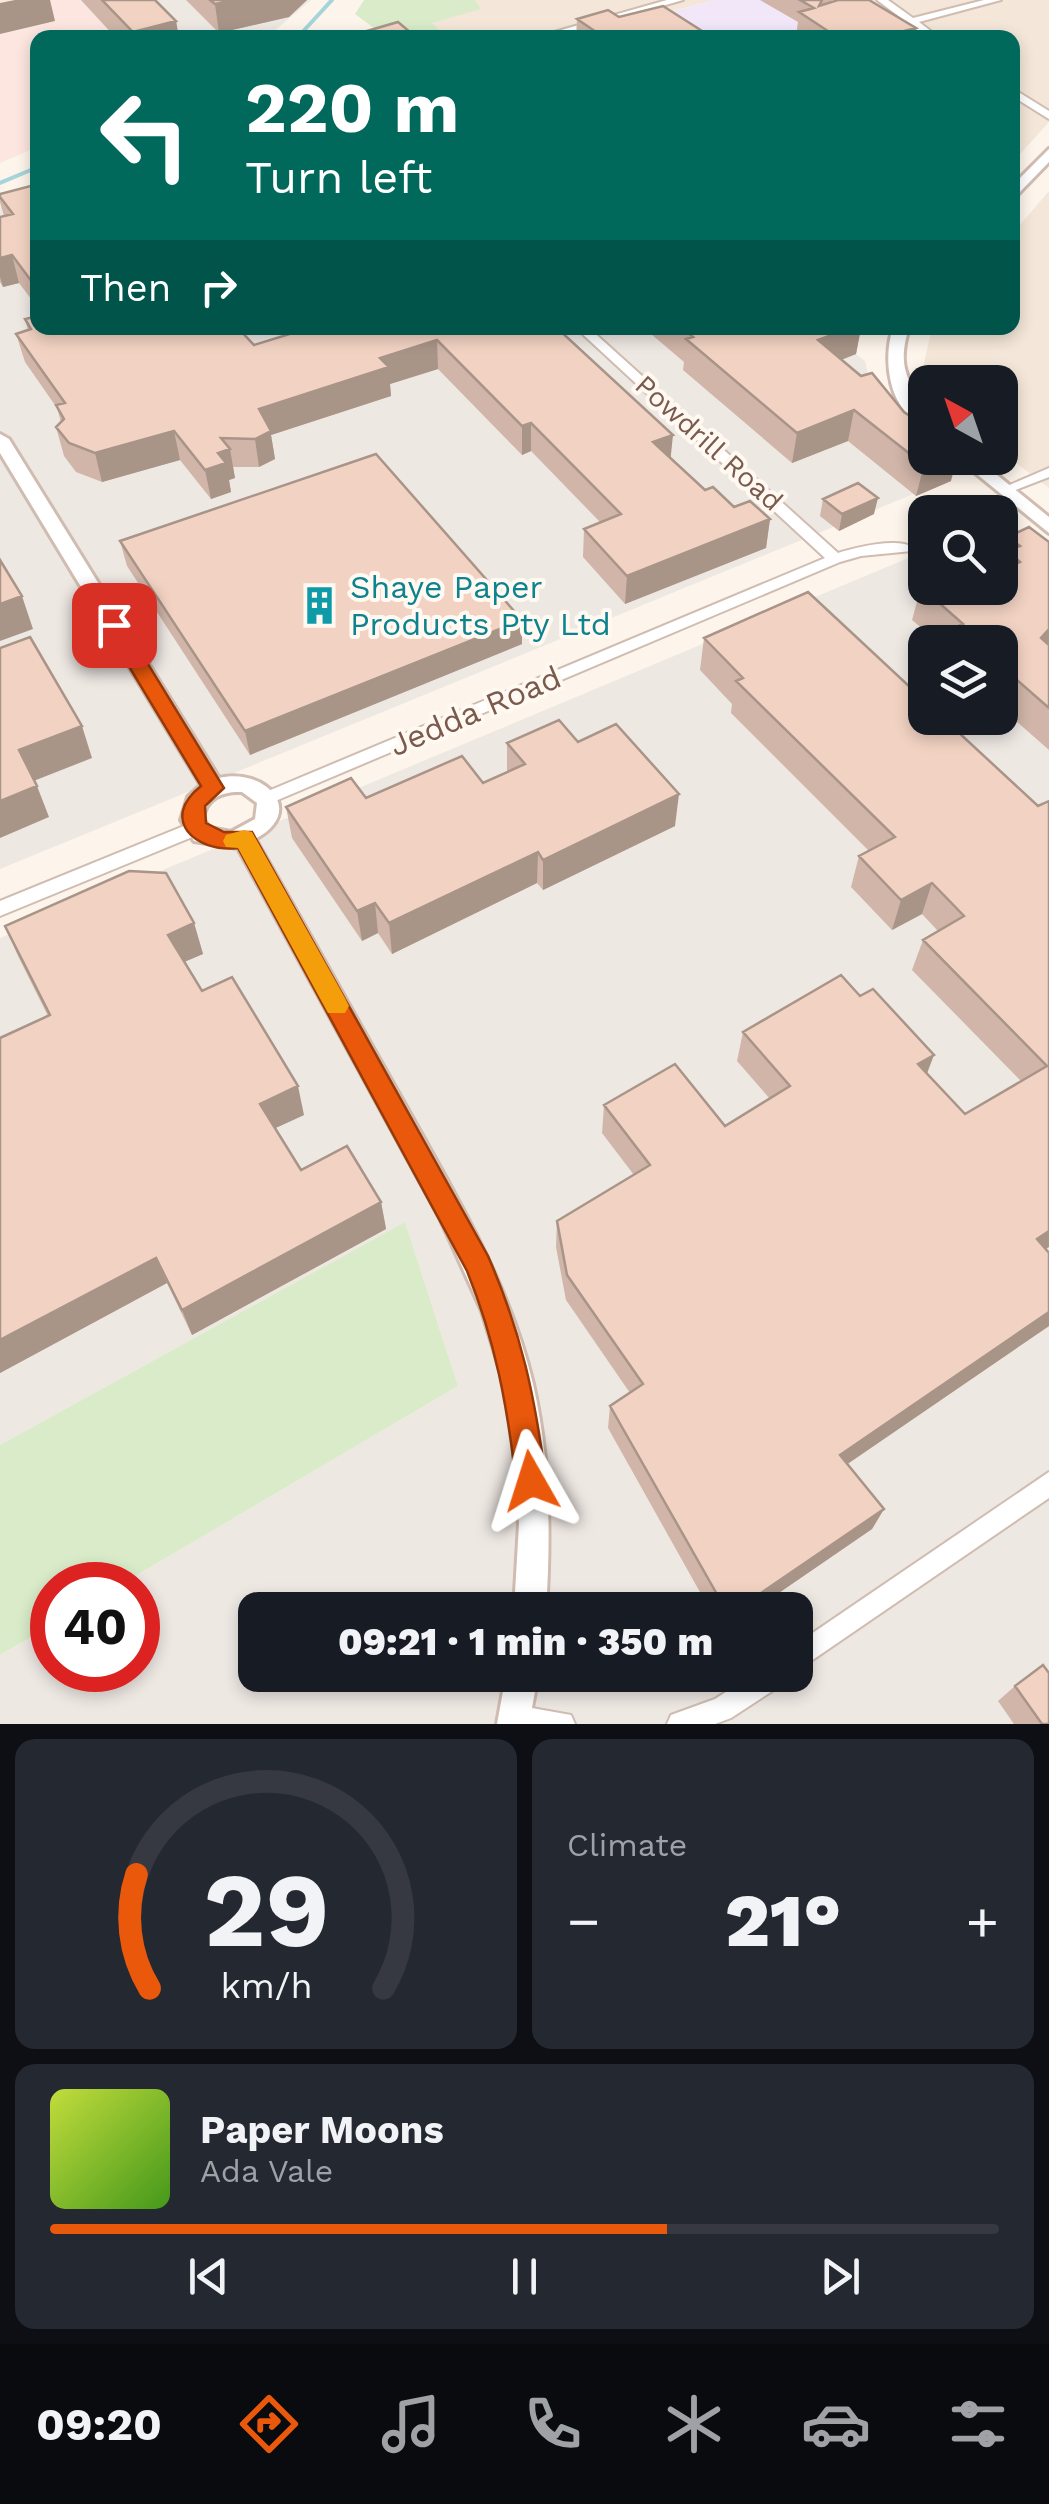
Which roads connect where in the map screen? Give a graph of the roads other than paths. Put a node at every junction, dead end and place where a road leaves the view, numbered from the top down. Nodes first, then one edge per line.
1 (882, 0) edge
2 (996, 0) edge
3 (670, 1) edge
4 (911, 21) junction
5 (567, 30) edge
6 (924, 30) edge
7 (1020, 96) edge
8 (1049, 116) edge
9 (1049, 154) edge
10 (1020, 186) edge
11 (590, 335) edge
12 (900, 335) edge
13 (908, 397) edge
14 (0, 439) edge
15 (1049, 472) edge
16 (987, 475) edge
17 (1005, 490) junction
18 (1049, 527) edge
19 (907, 548) dead end
20 (835, 559) junction
21 (213, 788) junction
22 (268, 798) junction
23 (196, 828) junction
24 (244, 838) junction
25 (0, 908) edge
26 (1049, 1484) edge
27 (531, 1592) edge
28 (813, 1648) edge
29 (519, 1692) edge
30 (748, 1692) edge
31 (514, 1721) edge
32 (562, 1724) edge
33 (680, 1724) edge

1 - 4 street
2 - 4 street
3 - 5 street
4 - 6 street
7 - 8 street
9 - 10 street
11 - 20 street, Powdrill Road
12 - 13 street
14 - 21 street
15 - 17 street
16 - 17 street
17 - 18 street
19 - 20 street, Jedda Road
20 - 22 street, Jedda Road
21 - 22 street
21 - 23 street
22 - 24 street
23 - 24 street
23 - 25 street
24 - 27 street
26 - 28 street
29 - 31 street
30 - 33 street
31 - 32 street

